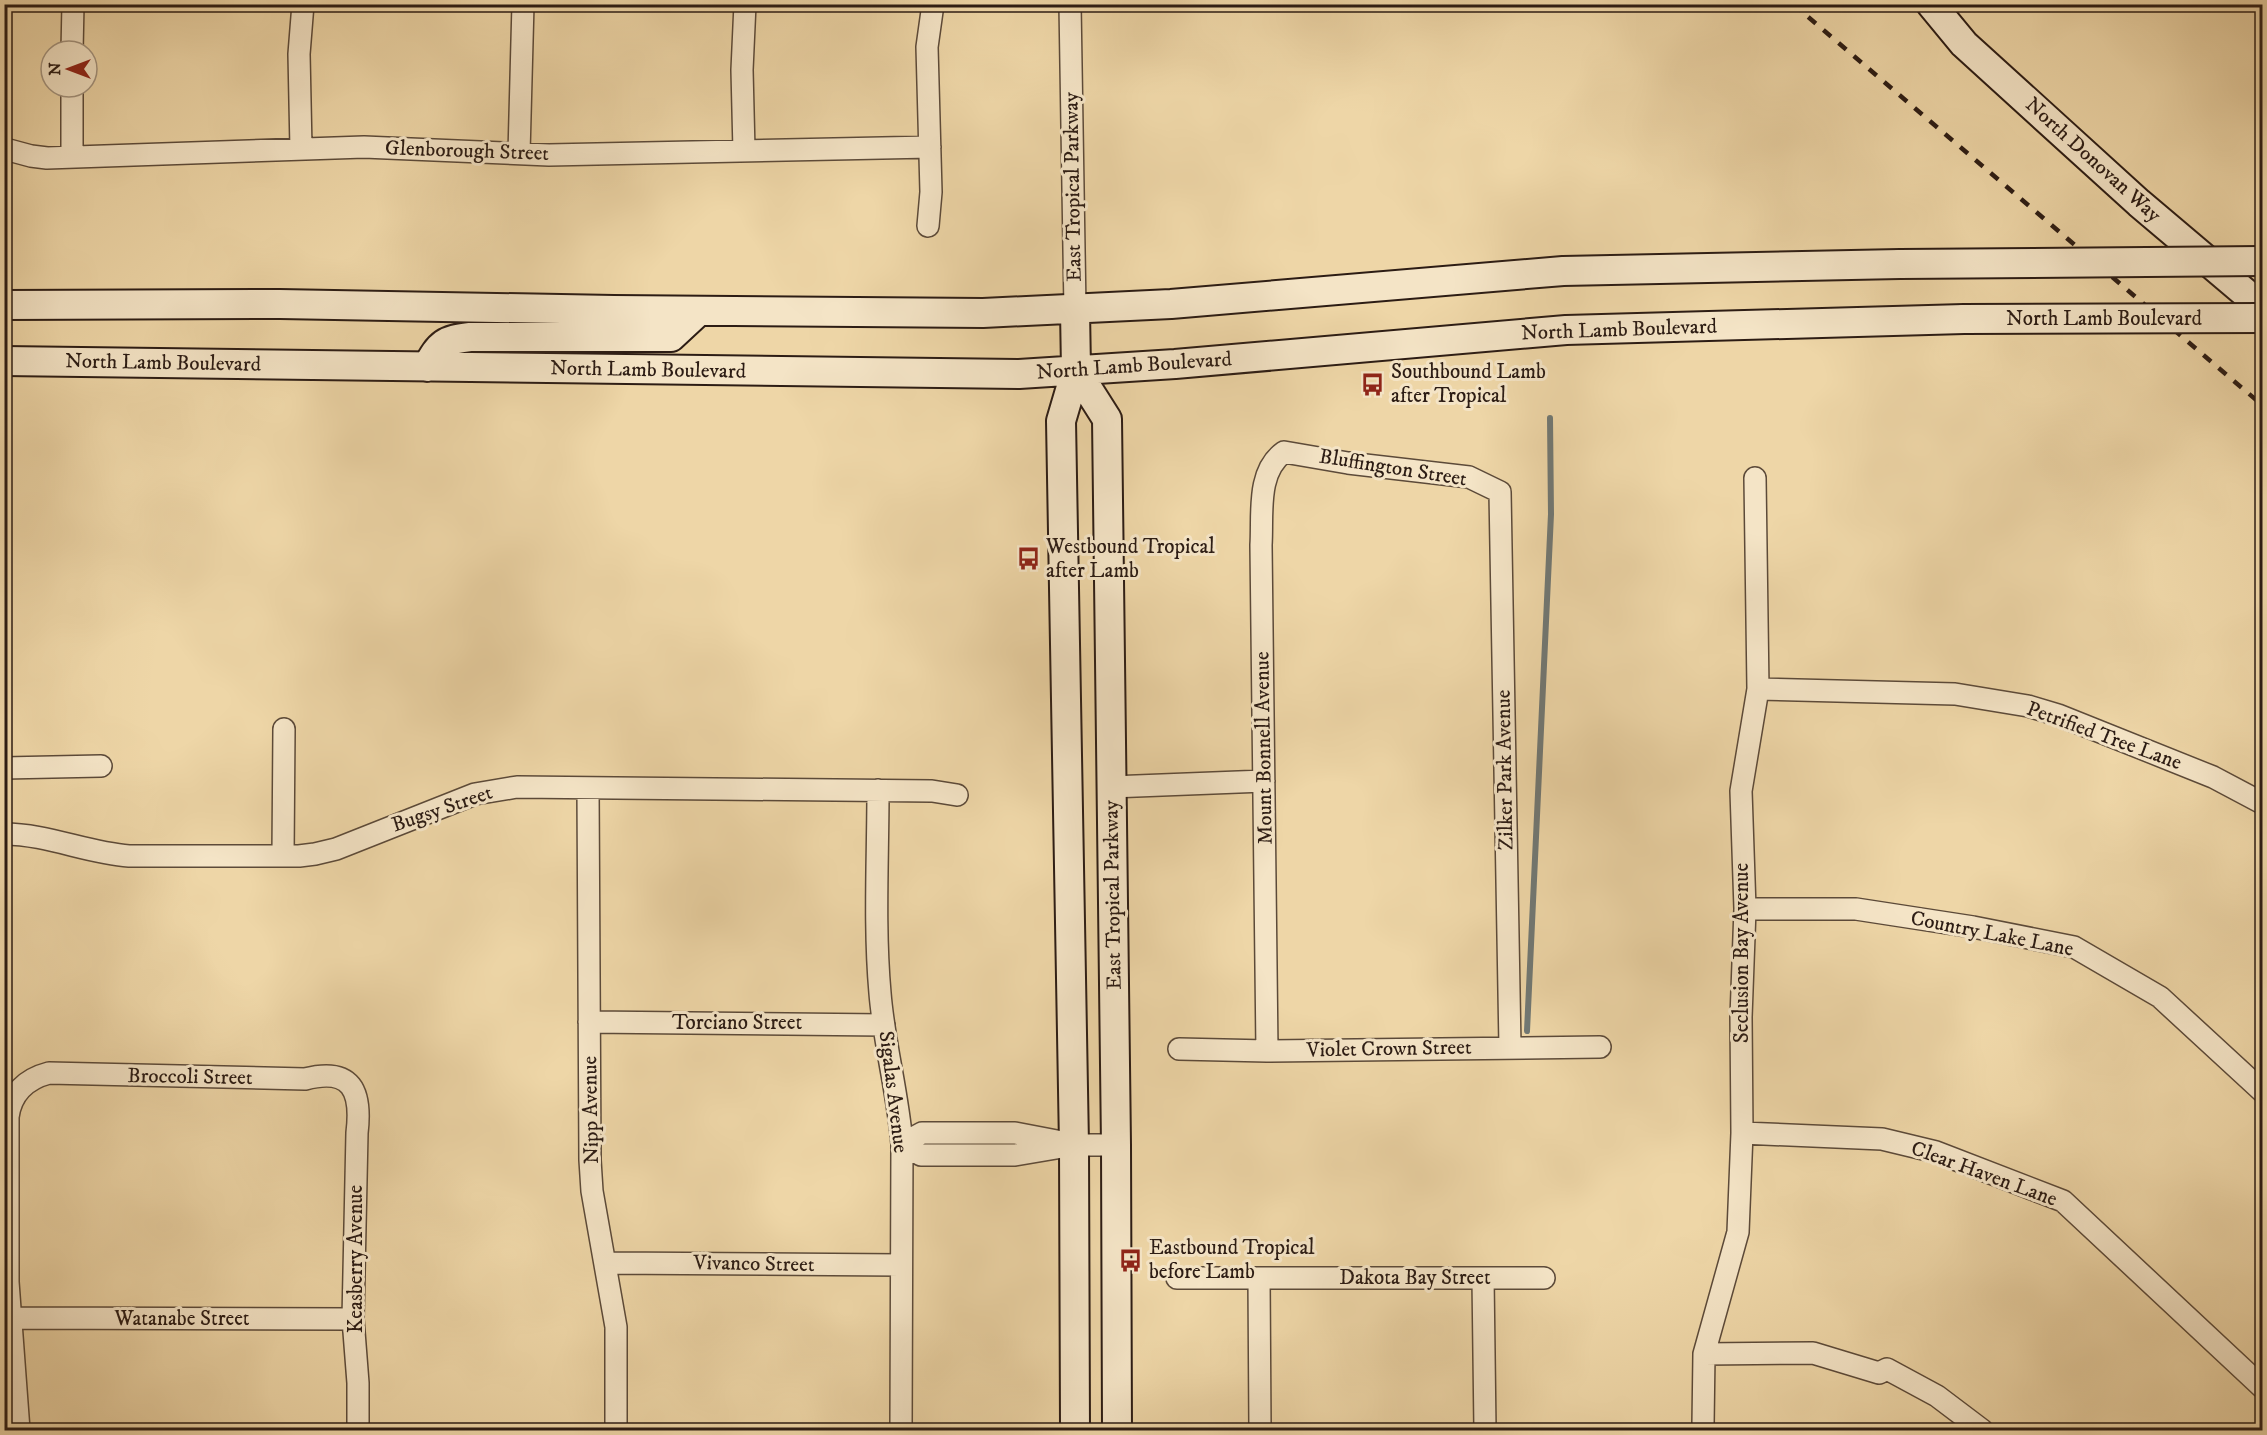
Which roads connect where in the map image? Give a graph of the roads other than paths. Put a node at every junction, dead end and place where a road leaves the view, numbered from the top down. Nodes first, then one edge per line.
1 (73, 4) edge
2 (303, 4) edge
3 (523, 4) edge
4 (744, 4) edge
5 (933, 4) edge
6 (1070, 4) edge
7 (1931, 4) edge
8 (72, 39) edge
9 (72, 99) edge
10 (930, 147) junction
11 (5, 149) edge
12 (301, 149) junction
13 (744, 151) junction
14 (519, 153) junction
15 (72, 157) junction
16 (928, 226) dead end
17 (2262, 261) edge
18 (4, 305) edge
19 (2262, 307) edge
20 (1075, 310) junction
21 (699, 311) junction
22 (2262, 318) edge
23 (4, 361) edge
24 (427, 367) junction
25 (1076, 369) junction
26 (1284, 452) joint
27 (1755, 478) dead end
28 (1500, 492) joint
29 (1758, 690) junction
30 (284, 729) dead end
31 (101, 766) dead end
32 (4, 768) edge
33 (1264, 782) junction
34 (1111, 787) junction
35 (588, 788) junction
36 (878, 790) junction
37 (957, 795) dead end
38 (2262, 803) edge
39 (4, 834) edge
40 (283, 856) junction
41 (1745, 909) junction
42 (590, 1022) junction
43 (884, 1024) junction
44 (1510, 1047) junction
45 (1599, 1047) dead end
46 (1179, 1049) dead end
47 (1267, 1051) junction
48 (352, 1090) joint
49 (2262, 1091) edge
50 (1742, 1133) junction
51 (902, 1144) junction
52 (1074, 1145) junction
53 (1116, 1145) junction
54 (606, 1263) junction
55 (901, 1265) junction
56 (1178, 1278) dead end
57 (1259, 1278) junction
58 (1483, 1278) junction
59 (1544, 1278) dead end
60 (11, 1318) junction
61 (353, 1319) junction
62 (1704, 1354) junction
63 (2262, 1387) edge
64 (1703, 1425) dead end
65 (1977, 1429) edge
66 (18, 1431) edge
67 (358, 1431) edge
68 (616, 1431) edge
69 (901, 1431) edge
70 (1075, 1431) edge
71 (1117, 1431) edge
72 (1260, 1431) edge
73 (1485, 1431) edge

1 - 8 street
2 - 12 street
3 - 14 street
4 - 13 street
5 - 10 street
6 - 20 street, East Tropical Parkway
7 - 19 main road, North Donovan Way
9 - 15 street
10 - 13 street, Glenborough Street
10 - 16 street
11 - 15 street, Glenborough Street
12 - 14 street, Glenborough Street
12 - 15 street, Glenborough Street
13 - 14 street, Glenborough Street
17 - 20 main road, bridge
18 - 21 main road
20 - 21 main road
20 - 25 main road, East Tropical Parkway
21 - 24 main road
22 - 25 main road, North Lamb Boulevard, bridge
23 - 24 main road, North Lamb Boulevard
24 - 25 main road, North Lamb Boulevard
25 - 34 main road, East Tropical Parkway
25 - 52 main road, East Tropical Parkway
26 - 28 street, Bluffington Street
26 - 33 street, Mount Bonnell Avenue
27 - 29 street, Seclusion Bay Avenue
28 - 44 street, Zilker Park Avenue
29 - 38 street, Petrified Tree Lane
29 - 41 street, Seclusion Bay Avenue
30 - 40 street
31 - 32 street
33 - 34 street
33 - 47 street, Mount Bonnell Avenue
34 - 53 main road, East Tropical Parkway
35 - 36 street, Bugsy Street
35 - 40 street, Bugsy Street
35 - 42 street, Nipp Avenue
36 - 37 street, Bugsy Street
36 - 43 street, Sigalas Avenue
39 - 40 street, Bugsy Street
41 - 49 street, Country Lake Lane
41 - 50 street, Seclusion Bay Avenue
42 - 43 street, Torciano Street
42 - 54 street, Nipp Avenue
43 - 51 street, Sigalas Avenue
44 - 45 street, Violet Crown Street
44 - 47 street, Violet Crown Street
46 - 47 street, Violet Crown Street
48 - 60 street, Broccoli Street
48 - 61 street, Keasberry Avenue
50 - 62 street, Seclusion Bay Avenue
50 - 63 street, Clear Haven Lane
51 - 52 street
51 - 55 street, Sigalas Avenue
52 - 53 street
52 - 70 main road, East Tropical Parkway
53 - 71 main road, East Tropical Parkway
54 - 55 street, Vivanco Street
54 - 68 street, Nipp Avenue
55 - 69 street, Sigalas Avenue
56 - 57 street, Dakota Bay Street
57 - 58 street, Dakota Bay Street
57 - 72 street
58 - 59 street, Dakota Bay Street
58 - 73 street
60 - 61 street, Watanabe Street
60 - 66 street
61 - 67 street, Keasberry Avenue
62 - 64 street, Seclusion Bay Avenue
62 - 65 street

